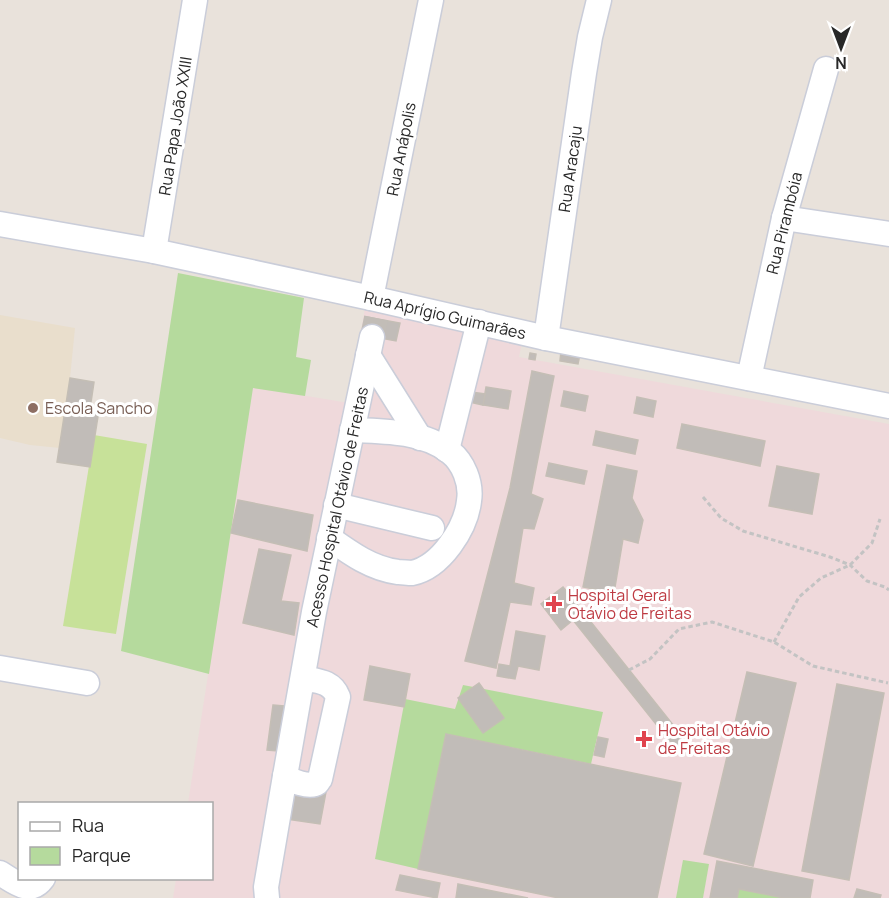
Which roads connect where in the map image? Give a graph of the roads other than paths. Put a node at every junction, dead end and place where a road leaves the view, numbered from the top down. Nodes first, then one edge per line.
1 (195, 0) edge
2 (431, 0) edge
3 (600, 0) edge
4 (826, 69) dead end
5 (784, 218) junction
6 (0, 224) edge
7 (889, 234) edge
8 (154, 251) junction
9 (374, 320) junction
10 (478, 322) junction
11 (546, 338) junction
12 (749, 378) junction
13 (889, 406) edge
14 (352, 430) junction
15 (420, 438) junction
16 (447, 450) junction
17 (337, 498) junction
18 (431, 520) dead end
19 (329, 538) junction
20 (0, 668) edge
21 (303, 678) junction
22 (87, 683) dead end
23 (285, 776) junction
24 (0, 873) edge
25 (42, 880) edge
26 (267, 898) edge

1 - 8 street, Rua Papa João XXIII
2 - 9 street, Rua Anápolis
3 - 11 street, Rua Aracaju
4 - 5 street, Rua Pirambóia
5 - 7 street
5 - 12 street, Rua Pirambóia
6 - 8 street, Rua Aprígio Guimarães
8 - 9 street, Rua Aprígio Guimarães
9 - 10 street, Rua Aprígio Guimarães
9 - 14 street, Acesso Hospital Otávio de Freitas
9 - 15 street
10 - 11 street, Rua Aprígio Guimarães
10 - 16 street
11 - 12 street, Rua Aprígio Guimarães
12 - 13 street, Rua Aprígio Guimarães
14 - 15 street
14 - 17 street, Acesso Hospital Otávio de Freitas
15 - 16 street
16 - 19 street
17 - 18 street
17 - 19 street, Acesso Hospital Otávio de Freitas
19 - 21 street, Acesso Hospital Otávio de Freitas
20 - 22 street
21 - 23 street, Acesso Hospital Otávio de Freitas
21 - 23 street
23 - 26 street, Acesso Hospital Otávio de Freitas
24 - 25 street

